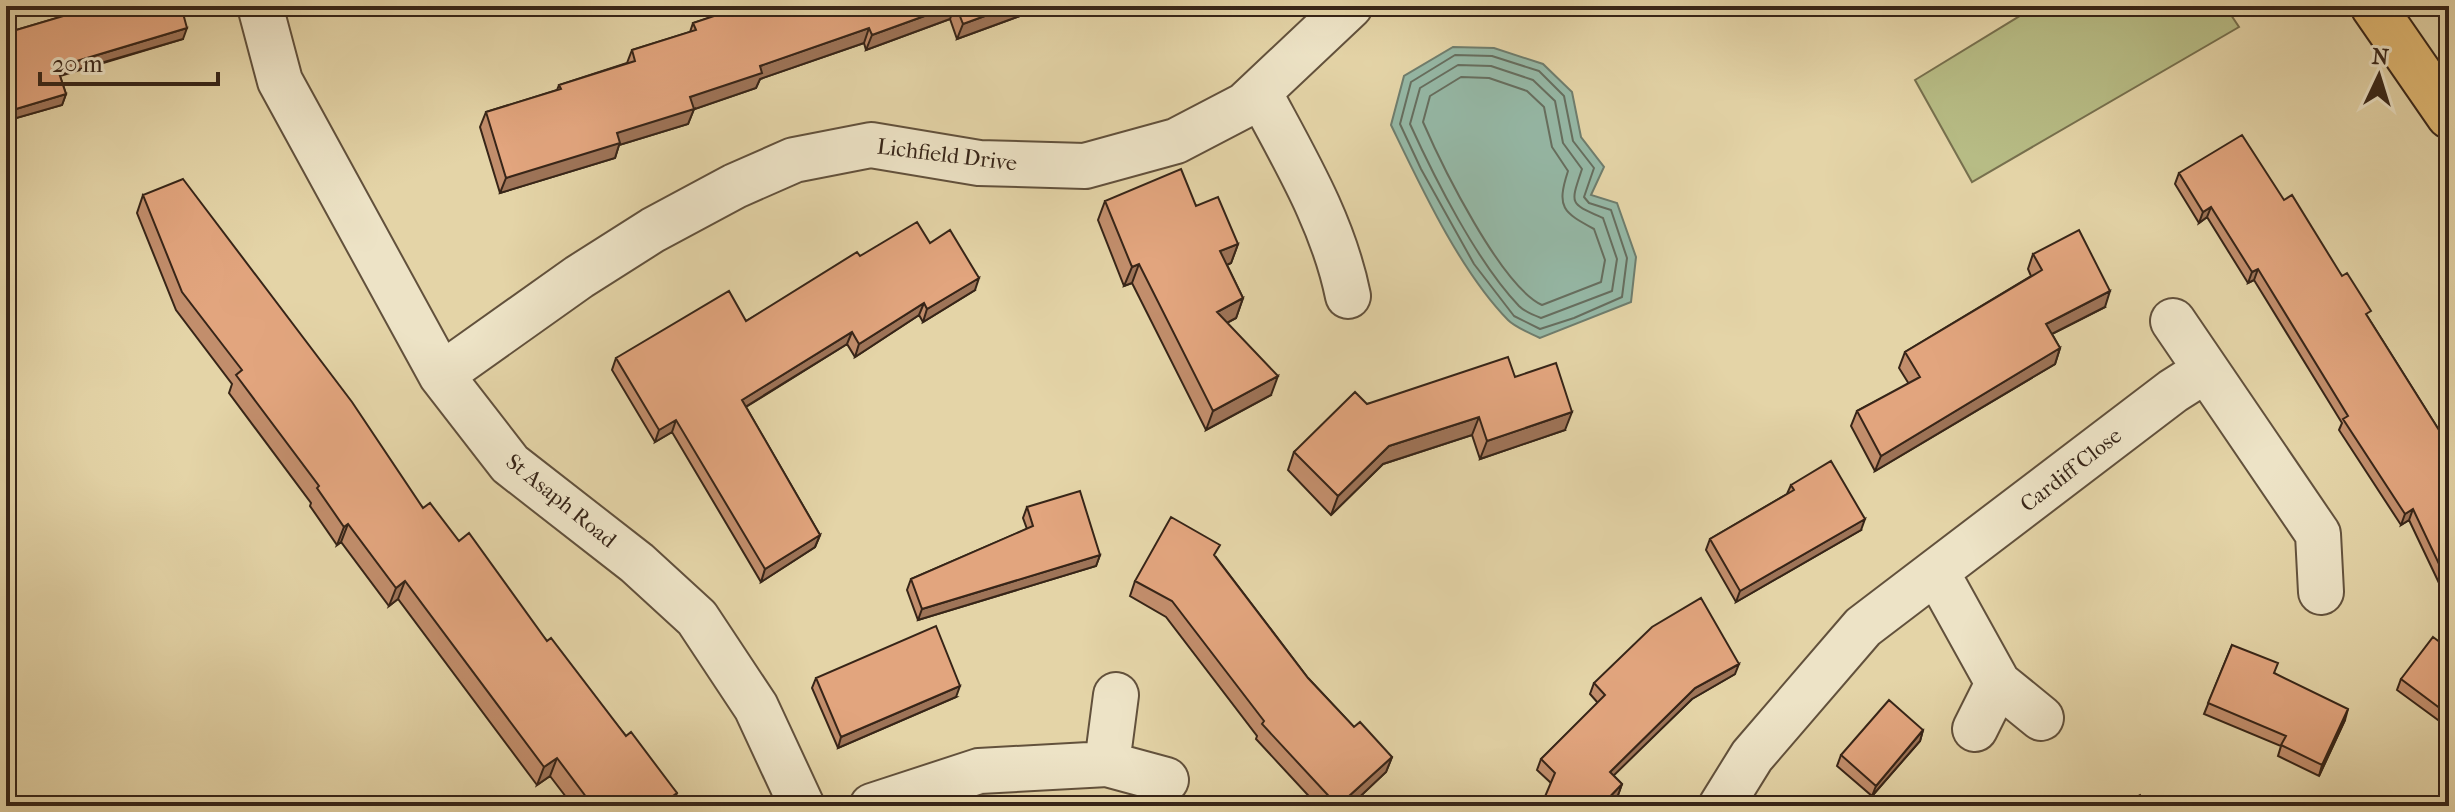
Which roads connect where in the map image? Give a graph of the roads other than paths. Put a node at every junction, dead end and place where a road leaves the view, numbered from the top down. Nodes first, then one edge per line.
1 (260, 6) edge
2 (1350, 6) edge
3 (2373, 6) edge
4 (1259, 92) junction
5 (2449, 116) edge
6 (1348, 296) dead end
7 (2173, 321) dead end
8 (2206, 370) junction
9 (441, 375) junction
10 (1937, 573) junction
11 (2321, 592) dead end
12 (1998, 683) junction
13 (1116, 695) dead end
14 (2041, 718) dead end
15 (1975, 729) dead end
16 (1107, 764) junction
17 (1166, 780) dead end
18 (802, 806) edge
19 (872, 806) edge
20 (1721, 806) edge

1 - 9 street, St Asaph Road
2 - 4 street, Lichfield Drive
3 - 5 main road
4 - 6 street
4 - 9 street, Lichfield Drive
7 - 8 street
8 - 10 street, Cardiff Close
8 - 11 street
9 - 18 street, St Asaph Road
10 - 12 street
10 - 20 street, Cardiff Close
12 - 14 street
12 - 15 street
13 - 16 street
16 - 17 street
16 - 19 street

